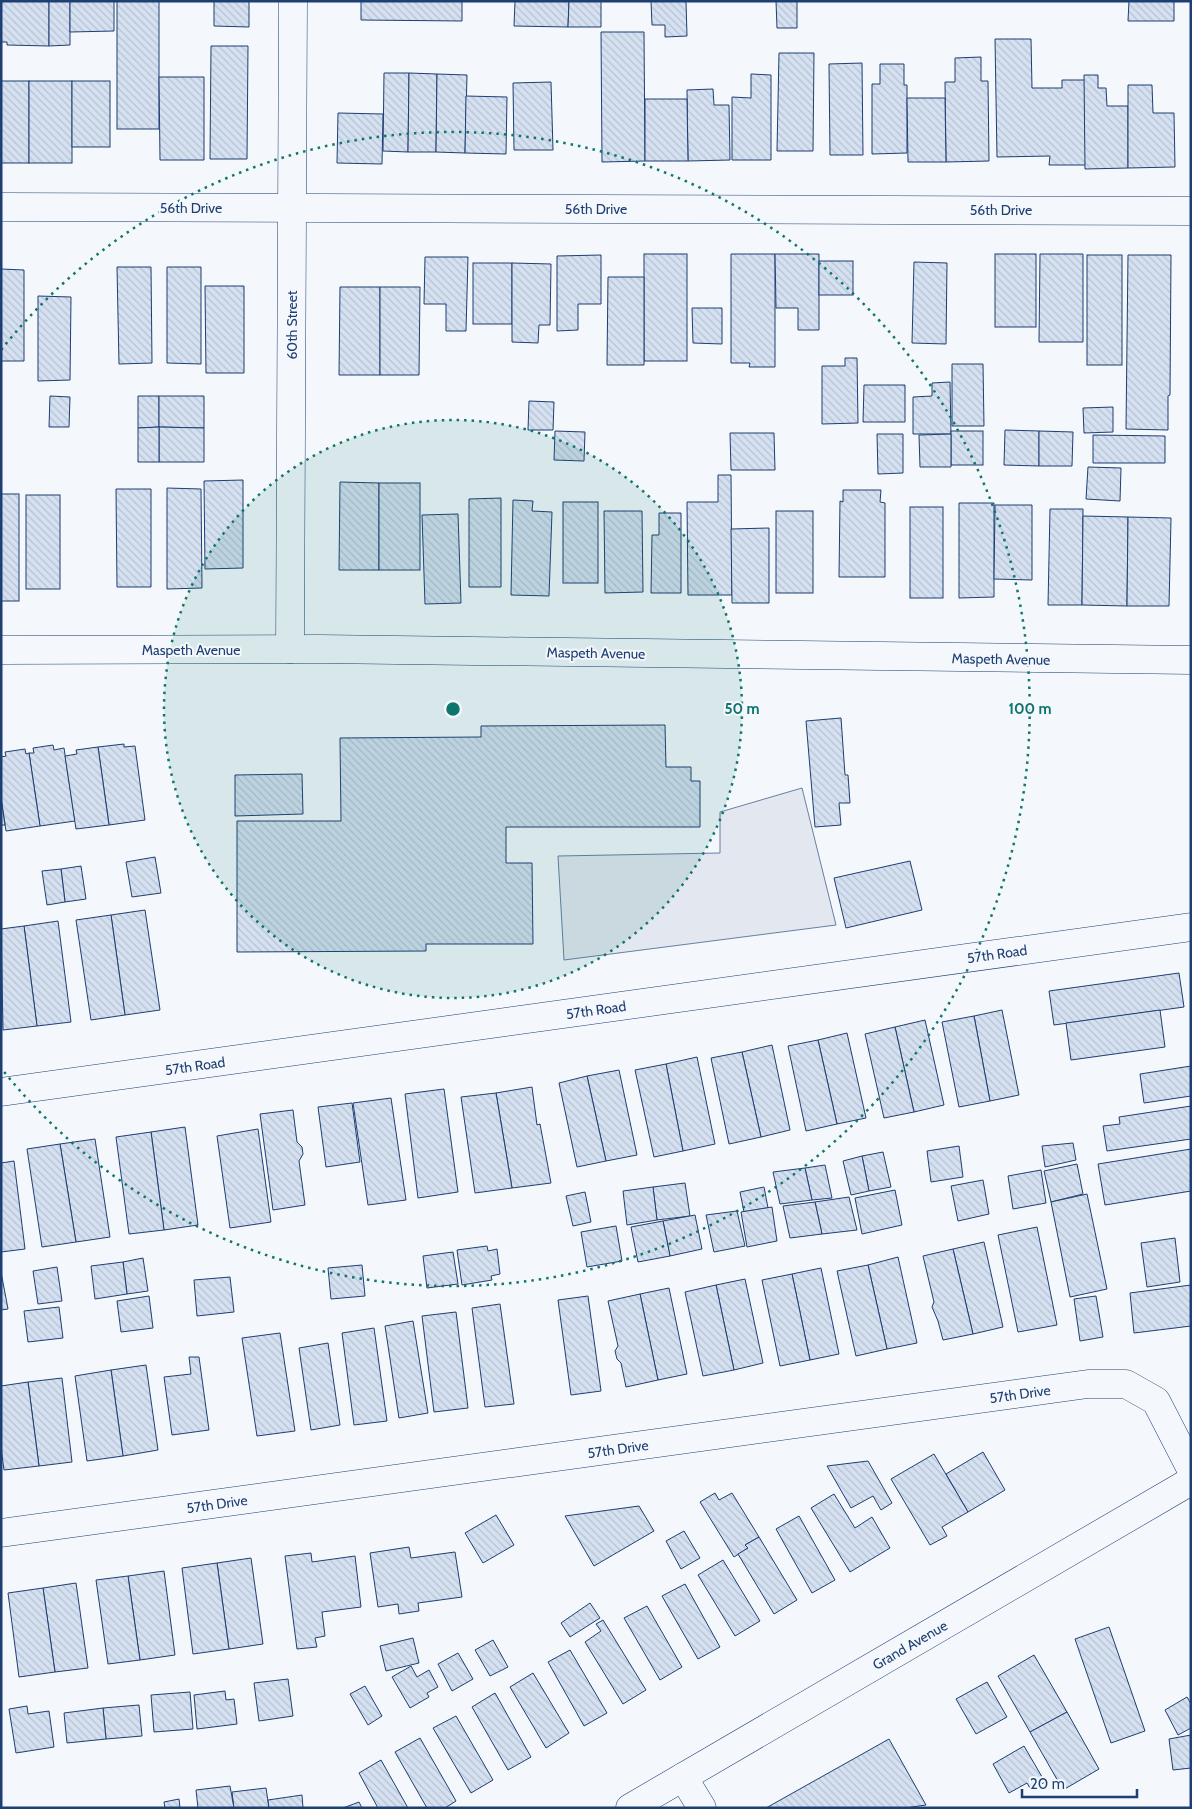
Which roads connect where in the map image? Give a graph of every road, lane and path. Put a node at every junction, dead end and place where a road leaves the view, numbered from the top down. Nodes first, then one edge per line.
1 (293, 1) edge
2 (1, 208) edge
3 (292, 208) junction
4 (1191, 211) edge
5 (290, 649) junction
6 (1, 650) edge
7 (1191, 660) edge
8 (1191, 927) edge
9 (1, 1092) edge
10 (1191, 1469) edge
11 (1191, 1481) edge
12 (1, 1533) edge
13 (683, 1777) junction
14 (630, 1808) edge
15 (702, 1808) edge

1 - 3 street, 60th Street
2 - 3 street, 56th Drive
3 - 4 street, 56th Drive
3 - 5 street, 60th Street
5 - 6 street, Maspeth Avenue
5 - 7 street, Maspeth Avenue
8 - 9 street, 57th Road
10 - 12 street, 57th Drive
11 - 13 street, Grand Avenue
13 - 14 street, Grand Avenue
13 - 15 street

